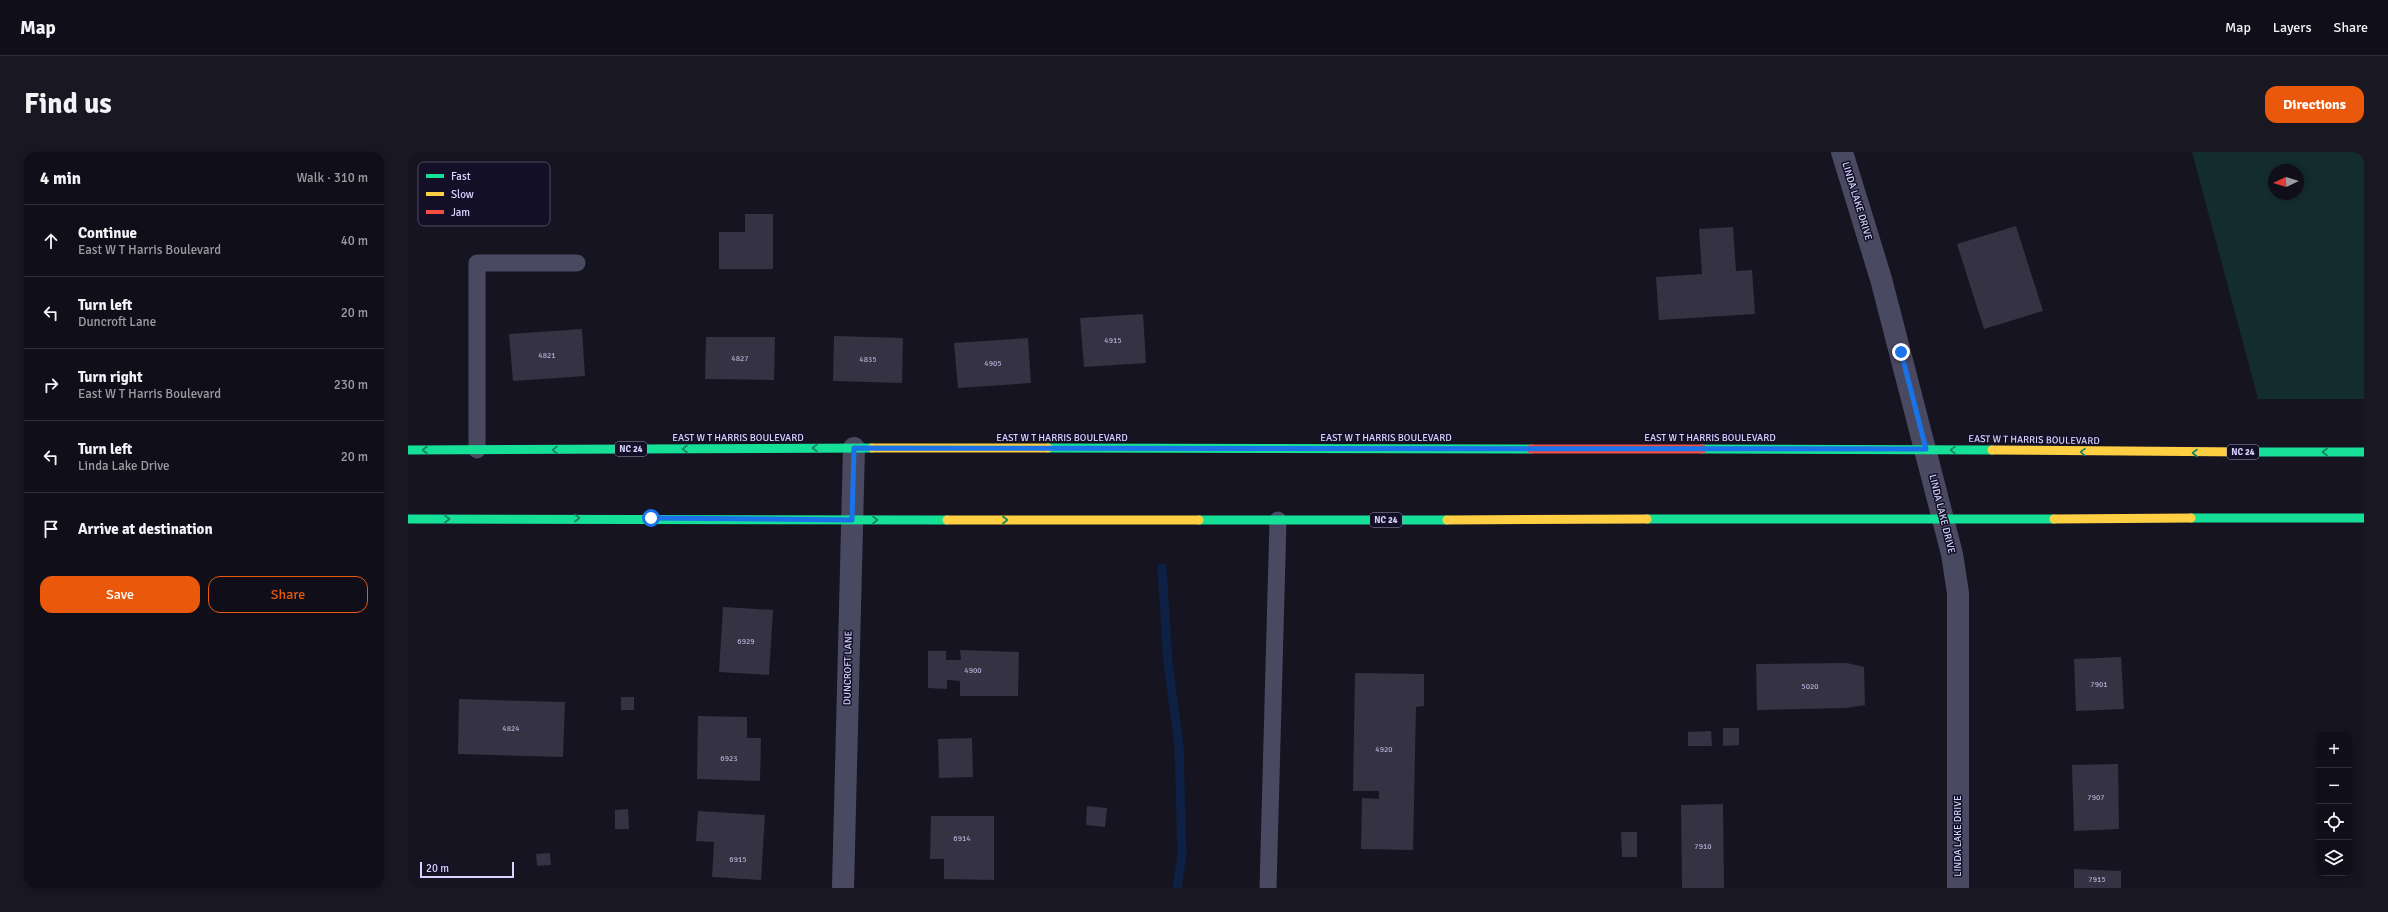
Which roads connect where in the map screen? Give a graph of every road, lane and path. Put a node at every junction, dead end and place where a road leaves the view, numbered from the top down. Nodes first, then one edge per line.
1 (1842, 152) edge
2 (577, 263) dead end
3 (854, 448) junction
4 (1926, 449) junction
5 (408, 450) edge
6 (477, 450) junction
7 (2364, 452) edge
8 (1943, 517) junction
9 (2364, 518) edge
10 (408, 519) edge
11 (852, 520) junction
12 (1278, 520) junction
13 (843, 888) edge
14 (1268, 888) edge
15 (1958, 888) edge

1 - 4 street, LINDA LAKE DRIVE
2 - 6 lane
3 - 4 main road, EAST W T HARRIS BOULEVARD / NC 24
3 -> 6 main road, EAST W T HARRIS BOULEVARD / NC 24
3 - 11 street, DUNCROFT LANE
7 -> 4 main road, EAST W T HARRIS BOULEVARD / NC 24
4 - 8 street, LINDA LAKE DRIVE
6 -> 5 main road, EAST W T HARRIS BOULEVARD / NC 24
8 - 9 main road, NC 24
8 - 12 main road, NC 24
8 - 15 street, LINDA LAKE DRIVE
10 -> 11 main road, NC 24
11 -> 12 main road, NC 24
11 - 13 street, DUNCROFT LANE
12 - 14 lane

